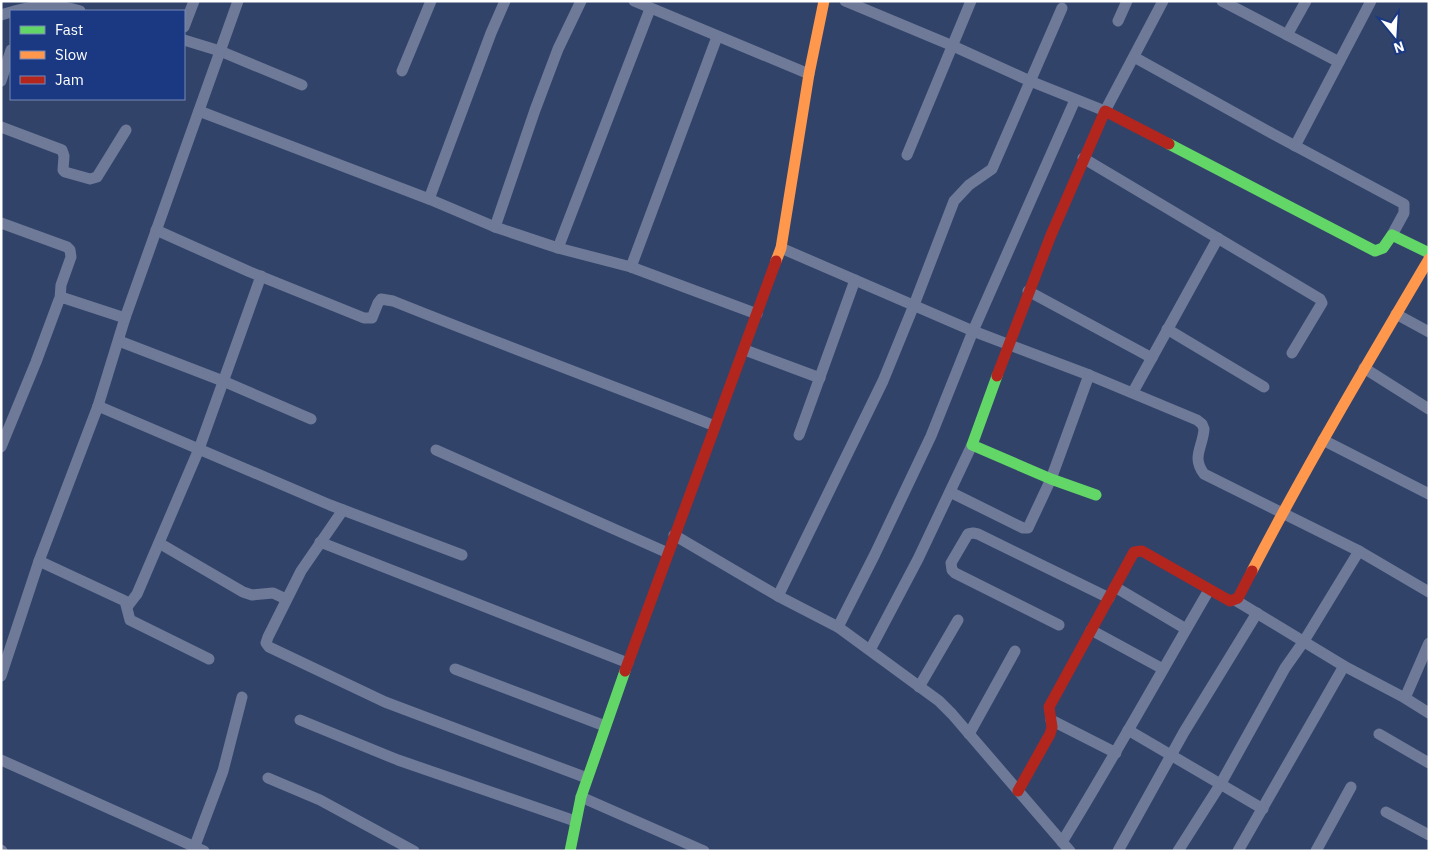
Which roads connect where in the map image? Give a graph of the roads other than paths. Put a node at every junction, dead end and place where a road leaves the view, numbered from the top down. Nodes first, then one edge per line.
1 (194, 1) edge
2 (238, 1) edge
3 (431, 1) edge
4 (505, 1) edge
5 (581, 1) edge
6 (634, 1) edge
7 (824, 1) edge
8 (846, 1) edge
9 (971, 1) edge
10 (1127, 1) edge
11 (1163, 1) edge
12 (1222, 1) edge
13 (1306, 1) edge
14 (1371, 1) edge
15 (1062, 8) dead end
16 (650, 9) junction
17 (19, 10) edge
18 (76, 10) edge
19 (1118, 21) dead end
20 (185, 24) edge
21 (1287, 35) junction
22 (717, 36) junction
23 (185, 40) edge
24 (953, 46) junction
25 (220, 51) junction
26 (10, 53) edge
27 (1134, 57) junction
28 (1339, 62) junction
29 (402, 71) dead end
30 (809, 74) junction
31 (1, 81) edge
32 (1030, 81) junction
33 (302, 85) dead end
34 (1075, 100) junction
35 (200, 111) junction
36 (1105, 112) junction
37 (1, 128) edge
38 (126, 130) dead end
39 (1295, 146) junction
40 (907, 155) dead end
41 (1083, 158) junction
42 (429, 199) junction
43 (1, 223) edge
44 (495, 227) junction
45 (156, 230) junction
46 (1392, 235) junction
47 (1218, 238) junction
48 (558, 248) junction
49 (781, 248) junction
50 (1429, 253) edge
51 (1429, 259) edge
52 (631, 268) junction
53 (261, 276) junction
54 (854, 280) junction
55 (1028, 291) junction
56 (60, 299) junction
57 (914, 306) junction
58 (757, 314) junction
59 (1396, 314) junction
60 (125, 318) junction
61 (1167, 329) junction
62 (973, 331) junction
63 (1429, 332) edge
64 (119, 341) junction
65 (1009, 344) junction
66 (745, 350) junction
67 (1292, 353) dead end
68 (1152, 358) junction
69 (1364, 368) junction
70 (1089, 375) junction
71 (820, 378) junction
72 (223, 381) junction
73 (1264, 387) dead end
74 (1133, 392) junction
75 (98, 406) junction
76 (1429, 409) edge
77 (311, 419) dead end
78 (715, 426) junction
79 (799, 435) dead end
80 (1323, 440) junction
81 (972, 445) junction
82 (1, 447) edge
83 (199, 449) junction
84 (436, 450) dead end
85 (1051, 479) junction
86 (950, 492) junction
87 (1429, 494) edge
88 (1096, 495) dead end
89 (343, 510) junction
90 (1282, 513) junction
91 (674, 535) junction
92 (320, 542) junction
93 (159, 543) junction
94 (1359, 552) junction
95 (668, 553) junction
96 (462, 556) dead end
97 (39, 561) junction
98 (1115, 587) junction
99 (1209, 590) junction
100 (1429, 592) edge
101 (778, 596) junction
102 (1109, 598) junction
103 (286, 599) junction
104 (1234, 600) junction
105 (127, 607) junction
106 (1257, 613) junction
107 (958, 620) dead end
108 (1059, 625) dead end
109 (838, 627) junction
110 (1186, 629) junction
111 (1091, 630) junction
112 (1304, 641) junction
113 (1429, 643) edge
114 (870, 650) junction
115 (1016, 651) dead end
116 (209, 659) dead end
117 (628, 663) junction
118 (1344, 666) junction
119 (455, 668) dead end
120 (1163, 669) junction
121 (1, 676) edge
122 (919, 687) junction
123 (242, 697) dead end
124 (1405, 698) junction
125 (1429, 713) edge
126 (300, 720) dead end
127 (1051, 720) junction
128 (605, 726) junction
129 (1128, 730) junction
130 (969, 734) junction
131 (1379, 734) dead end
132 (1116, 753) junction
133 (1171, 756) junction
134 (1, 760) edge
135 (1429, 762) edge
136 (268, 778) dead end
137 (587, 778) junction
138 (1220, 785) junction
139 (1351, 787) dead end
140 (1018, 791) junction
141 (581, 797) junction
142 (1263, 809) junction
143 (1386, 812) dead end
144 (575, 821) junction
145 (1429, 835) edge
146 (1062, 842) junction
147 (197, 849) edge
148 (414, 851) edge
149 (570, 851) edge
150 (704, 851) edge
151 (1070, 851) edge
152 (1118, 851) edge
153 (1178, 851) edge
154 (1238, 851) edge
155 (1316, 851) edge

1 - 20 street
2 - 25 street
3 - 29 street
4 - 42 street
5 - 44 street
6 - 16 street
7 - 30 street
8 - 24 street
9 - 24 street
10 - 19 street
11 - 27 street
12 - 21 street
13 - 21 street
14 - 28 street
15 - 32 street
16 - 22 street
16 - 48 street
17 - 18 street
21 - 28 street
22 - 30 street
22 - 52 street
23 - 25 street
24 - 32 street
24 - 40 street
25 - 33 street
25 - 35 street
26 - 31 street
27 - 36 street
27 - 39 street
28 - 39 street
30 - 49 street
32 - 34 street
32 - 57 street
34 - 36 street
34 - 62 street
35 - 42 street
35 - 45 street
36 - 41 street
36 - 46 street
37 - 38 street
39 - 46 street
41 - 47 street
41 - 55 street
42 - 44 street
43 - 56 street
44 - 48 street
45 - 53 street
45 - 60 street
46 - 50 street
47 - 61 street
47 - 67 street
48 - 52 street
49 - 54 street
49 - 58 street
51 - 59 street
52 - 58 street
53 - 72 street
53 - 78 street
54 - 57 street
54 - 71 street
55 - 65 street
55 - 68 street
56 - 60 street
56 - 82 street
57 - 62 street
57 - 101 street
58 - 66 street
59 - 63 street
59 - 69 street
60 - 64 street
61 - 68 street
61 - 73 street
62 - 65 street
62 - 109 street
64 - 72 street
64 - 75 street
65 - 70 street
65 - 81 street
66 - 71 street
66 - 78 street
68 - 74 street
69 - 76 street
69 - 80 street
70 - 74 street
70 - 85 street
71 - 79 street
72 - 77 street
72 - 83 street
74 - 90 street
75 - 83 street
75 - 97 street
78 - 91 street
80 - 87 street
80 - 90 street
81 - 85 street
81 - 86 street
83 - 89 street
83 - 93 street
84 - 95 street
85 - 86 street
85 - 88 street
86 - 114 street
89 - 92 street
89 - 96 street
90 - 94 street
90 - 104 street
91 - 95 street
91 - 101 street
92 - 103 street
92 - 117 street
93 - 103 street
93 - 105 street
94 - 100 street
94 - 112 street
95 - 117 street
97 - 105 street
97 - 121 street
98 - 99 street
98 - 102 street
98 - 110 street
99 - 104 street
99 - 110 street
101 - 109 street
102 - 108 street
102 - 111 street
103 - 137 street
104 - 106 street
105 - 116 street
106 - 112 street
106 - 133 street
107 - 122 street
109 - 114 street
110 - 120 street
111 - 120 street
111 - 127 street
112 - 118 street
112 - 138 street
113 - 124 street
114 - 122 street
115 - 130 street
117 - 128 street
118 - 124 street
118 - 142 street
119 - 128 street
120 - 129 street
122 - 130 street
123 - 147 street
124 - 125 street
126 - 144 street
127 - 132 street
127 - 140 street
128 - 137 street
129 - 132 street
129 - 133 street
130 - 140 street
131 - 135 street
132 - 146 street
133 - 138 street
133 - 152 street
134 - 147 street
136 - 148 street
137 - 141 street
138 - 142 street
138 - 153 street
139 - 155 street
140 - 146 street
141 - 144 street
141 - 150 street
142 - 154 street
143 - 145 street
144 - 149 street
146 - 151 street

